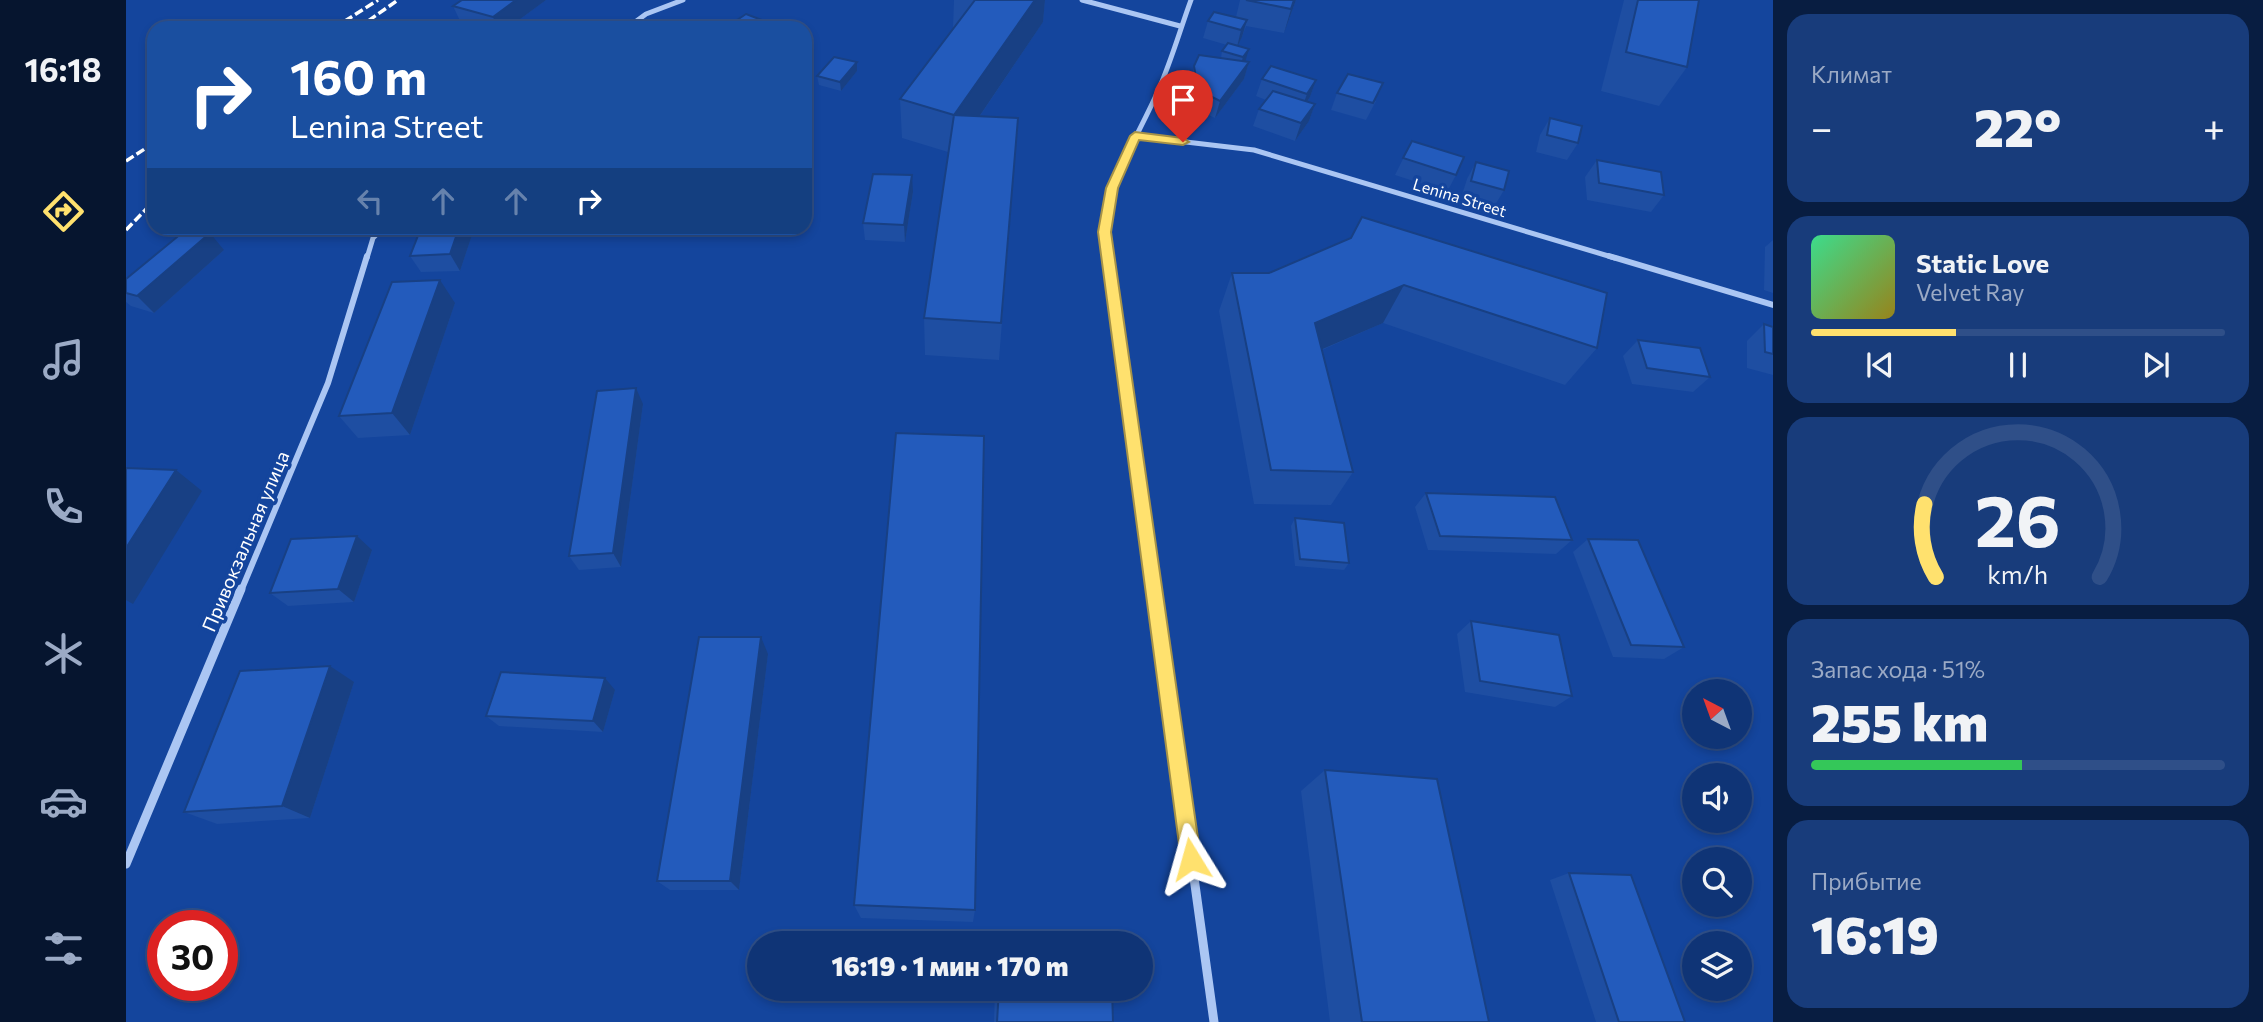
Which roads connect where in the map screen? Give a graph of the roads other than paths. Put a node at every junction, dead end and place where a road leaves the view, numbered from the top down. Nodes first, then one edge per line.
1 (683, 0) edge
2 (1082, 0) edge
3 (1191, 0) edge
4 (636, 21) edge
5 (1180, 26) junction
6 (1135, 136) junction
7 (376, 235) edge
8 (1773, 305) edge
9 (126, 864) edge
10 (1214, 1022) edge

1 - 4 street
2 - 5 street
3 - 5 street
5 - 6 street
6 - 8 street, Lenina Street
6 - 10 street
7 - 9 street, Привокзальная улица

